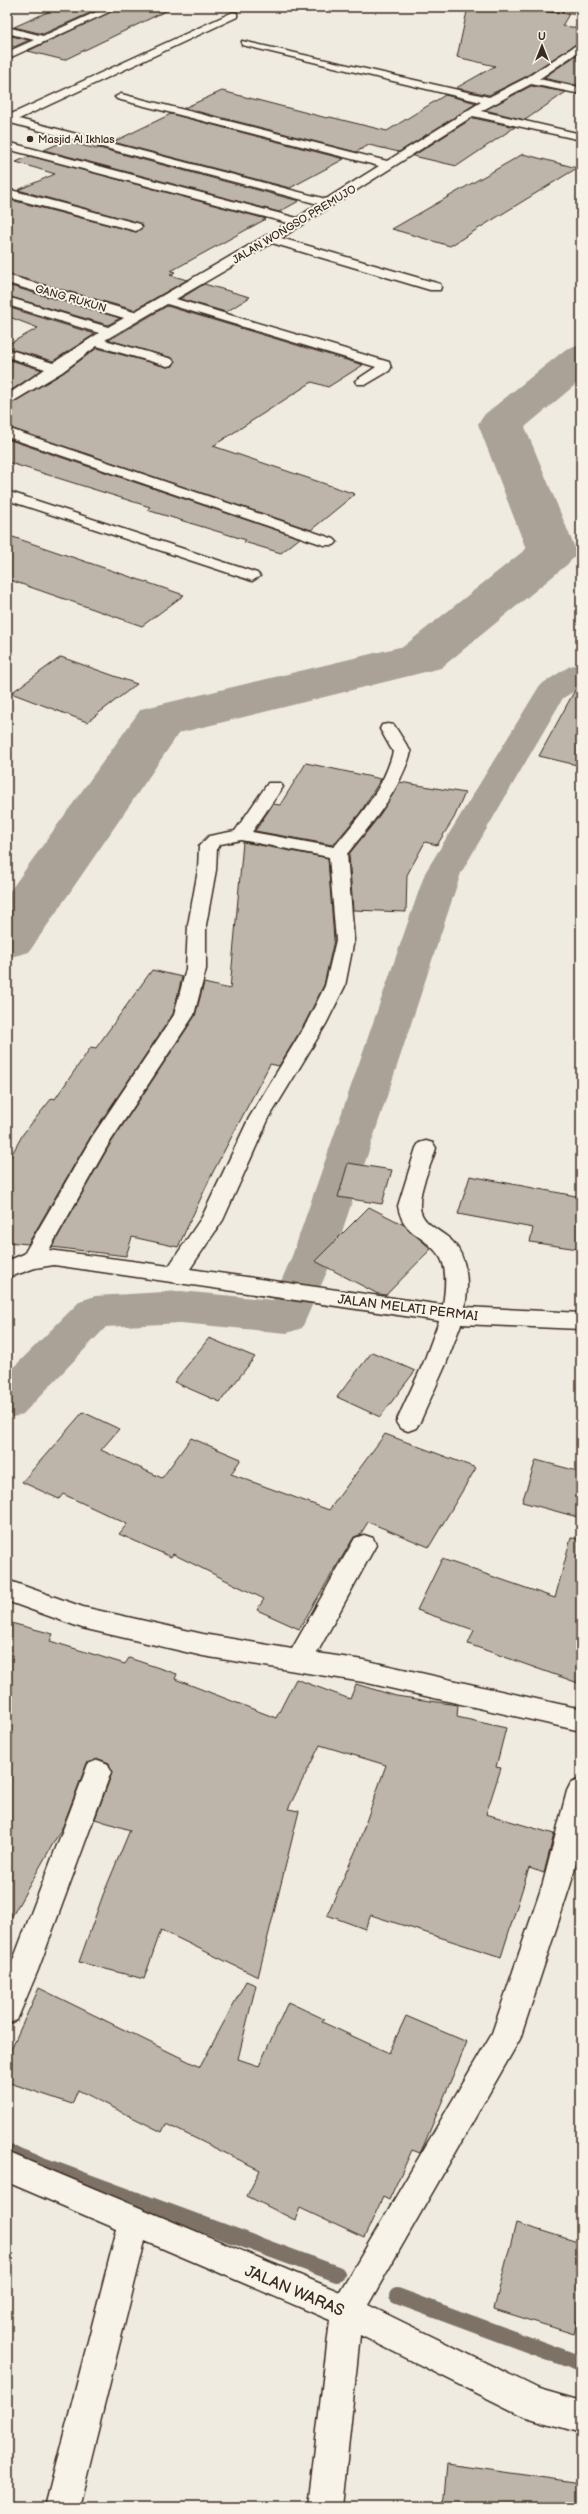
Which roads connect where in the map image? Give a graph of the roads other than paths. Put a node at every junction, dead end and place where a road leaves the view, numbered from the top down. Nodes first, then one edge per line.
1 (115, 7) edge
2 (546, 7) edge
3 (581, 11) edge
4 (233, 15) dead end
5 (7, 30) edge
6 (44, 39) junction
7 (246, 43) dead end
8 (581, 45) edge
9 (7, 56) edge
10 (530, 80) junction
11 (581, 91) edge
12 (121, 98) dead end
13 (490, 102) junction
14 (473, 113) junction
15 (8, 119) edge
16 (581, 137) edge
17 (7, 145) edge
18 (24, 149) junction
19 (7, 158) edge
20 (391, 165) junction
21 (7, 194) edge
22 (328, 203) junction
23 (299, 222) junction
24 (136, 227) dead end
25 (271, 239) junction
26 (7, 279) edge
27 (435, 287) dead end
28 (166, 300) junction
29 (7, 301) edge
30 (136, 317) junction
31 (109, 332) junction
32 (96, 342) junction
33 (7, 353) edge
34 (167, 362) dead end
35 (57, 369) junction
36 (362, 381) dead end
37 (7, 401) edge
38 (7, 432) edge
39 (7, 495) edge
40 (329, 542) dead end
41 (252, 576) dead end
42 (388, 729) dead end
43 (274, 787) dead end
44 (241, 834) junction
45 (338, 853) junction
46 (426, 1148) dead end
47 (32, 1260) junction
48 (7, 1270) edge
49 (175, 1274) junction
50 (453, 1316) junction
51 (581, 1321) edge
52 (408, 1422) dead end
53 (364, 1545) dead end
54 (7, 1590) edge
55 (299, 1660) junction
56 (581, 1720) edge
57 (98, 1772) dead end
58 (581, 1791) edge
59 (7, 2010) edge
60 (7, 2167) edge
61 (135, 2221) junction
62 (347, 2311) junction
63 (581, 2417) edge
64 (62, 2507) edge
65 (325, 2507) edge

1 - 6 street
2 - 3 street
4 - 15 street
5 - 6 street
6 - 9 street
7 - 13 street
8 - 10 street, JALAN WONGSO PREMUJO
10 - 11 street
10 - 13 street, JALAN WONGSO PREMUJO
12 - 20 street
13 - 14 street, JALAN WONGSO PREMUJO
14 - 16 street
14 - 20 street, JALAN WONGSO PREMUJO
15 - 22 street
17 - 18 street
18 - 19 street
18 - 23 street
20 - 22 street, JALAN WONGSO PREMUJO
21 - 24 street
22 - 23 street, JALAN WONGSO PREMUJO
23 - 25 street, JALAN WONGSO PREMUJO
25 - 27 street
25 - 28 street, JALAN WONGSO PREMUJO
26 - 30 street, GANG RUKUN
28 - 30 street, JALAN WONGSO PREMUJO
28 - 36 street
29 - 31 street
30 - 31 street, JALAN WONGSO PREMUJO
31 - 32 street, JALAN WONGSO PREMUJO
32 - 34 street
32 - 35 street, JALAN WONGSO PREMUJO
33 - 35 street
35 - 37 street, JALAN WONGSO PREMUJO
38 - 40 street
39 - 41 street
42 - 45 street
43 - 44 street
44 - 45 street
44 - 47 street
45 - 49 street
46 - 50 street
47 - 48 street
47 - 49 street
49 - 50 street, JALAN MELATI PERMAI
50 - 51 street, JALAN MELATI PERMAI
50 - 52 street
53 - 55 street
54 - 55 street
55 - 56 street
57 - 59 street
58 - 62 street
60 - 61 street, JALAN WARAS
61 - 62 street, JALAN WARAS
61 - 64 street
62 - 63 street, JALAN WARAS
62 - 65 street

